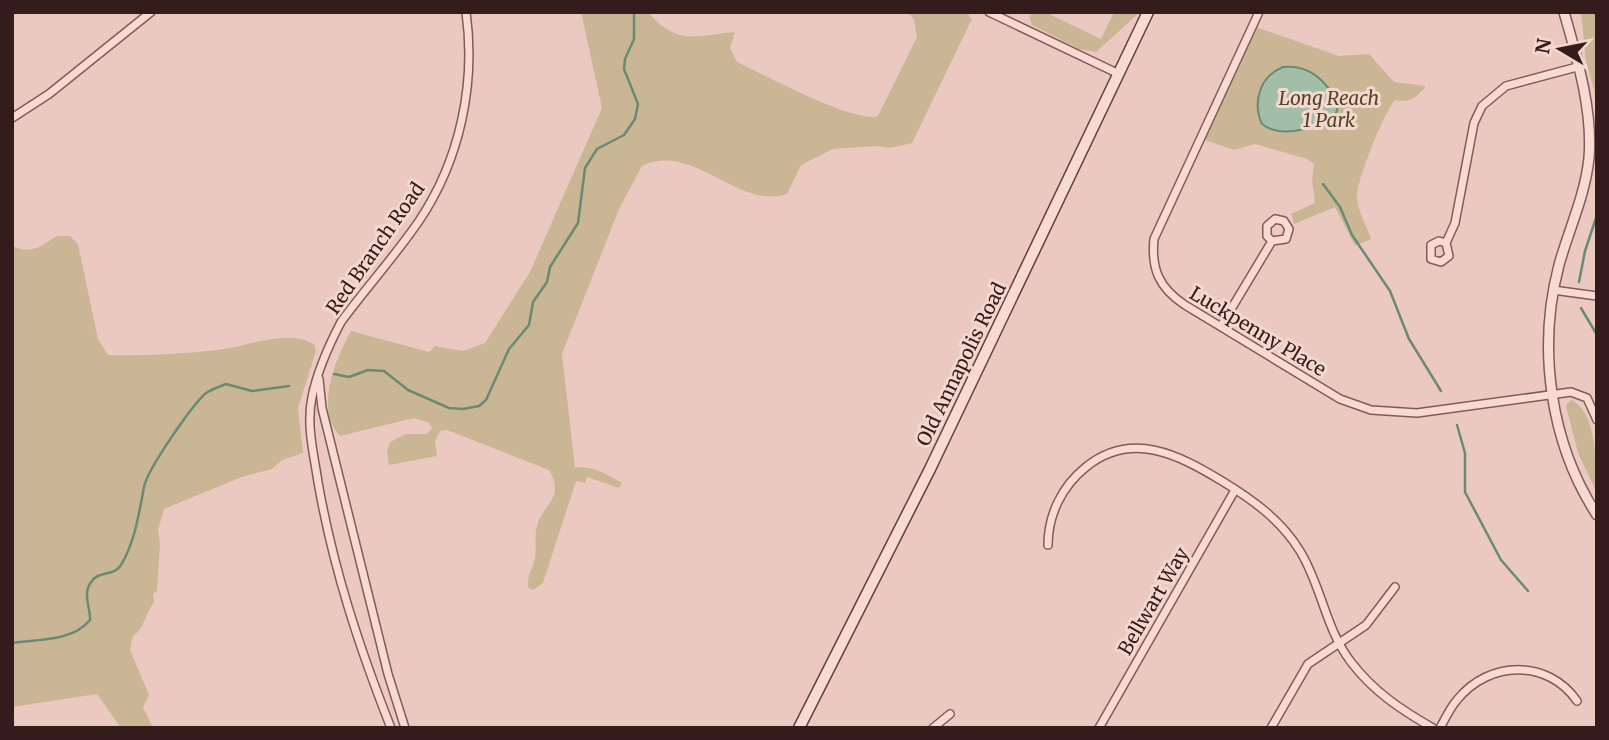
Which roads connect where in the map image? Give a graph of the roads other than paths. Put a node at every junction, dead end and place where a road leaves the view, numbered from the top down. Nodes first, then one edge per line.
1 (151, 12) edge
2 (466, 12) edge
3 (989, 12) edge
4 (1148, 12) edge
5 (1259, 12) edge
6 (1564, 12) edge
7 (1577, 67) junction
8 (1119, 74) junction
9 (12, 118) edge
10 (1272, 241) dead end
11 (1446, 243) dead end
12 (1553, 290) junction
13 (1597, 296) edge
14 (1221, 326) junction
15 (319, 377) junction
16 (1552, 394) junction
17 (1597, 420) edge
18 (1235, 490) junction
19 (1597, 515) edge
20 (1048, 545) dead end
21 (1395, 587) dead end
22 (1338, 642) junction
23 (1577, 701) dead end
24 (950, 714) dead end
25 (391, 728) edge
26 (405, 728) edge
27 (799, 728) edge
28 (933, 728) edge
29 (1099, 728) edge
30 (1271, 728) edge
31 (1433, 728) edge
32 (1440, 728) edge

1 - 9 street
2 - 15 street, Red Branch Road
3 - 8 street
4 - 8 main road, Old Annapolis Road
5 - 14 street, Luckpenny Place
6 - 7 street
7 - 11 street
7 - 12 street
8 - 27 main road, Old Annapolis Road
10 - 14 street
12 - 13 street
12 - 16 street
14 - 16 street, Luckpenny Place
15 - 25 street, Red Branch Road
15 - 26 street, Red Branch Road
16 - 17 street, Luckpenny Place
16 - 19 street
18 - 20 street
18 - 22 street
18 - 29 street, Bellwart Way
21 - 22 street
22 - 30 street
22 - 31 street
23 - 32 street
24 - 28 street

